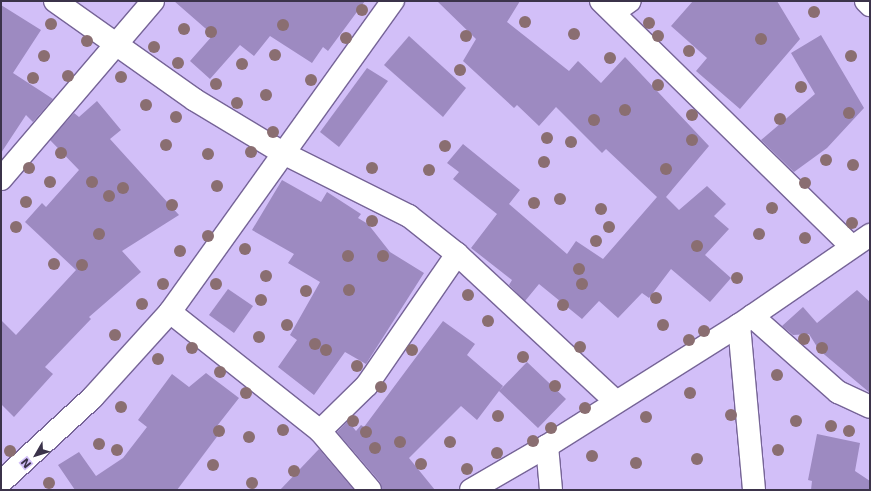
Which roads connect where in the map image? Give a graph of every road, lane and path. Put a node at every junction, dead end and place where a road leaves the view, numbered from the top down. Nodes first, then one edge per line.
1 (55, 1) edge
2 (153, 1) edge
3 (393, 1) edge
4 (866, 1) edge
5 (615, 5) edge
6 (870, 5) edge
7 (118, 45) junction
8 (283, 153) junction
9 (1, 179) edge
10 (870, 234) edge
11 (851, 246) junction
12 (457, 254) junction
13 (170, 312) junction
14 (746, 320) junction
15 (615, 401) junction
16 (870, 407) edge
17 (320, 431) junction
18 (547, 446) junction
19 (1, 482) edge
20 (370, 490) edge
21 (471, 490) edge
22 (551, 490) edge
23 (754, 490) edge

1 - 7 street
2 - 7 street
3 - 8 street
4 - 6 street
5 - 11 street
7 - 8 street
7 - 9 street
8 - 12 street
8 - 13 street
10 - 11 street
11 - 14 street
12 - 15 street
12 - 17 street
13 - 17 street
13 - 19 street
14 - 15 street
14 - 16 street
14 - 23 street
15 - 18 street
17 - 20 street
18 - 21 street
18 - 22 street

